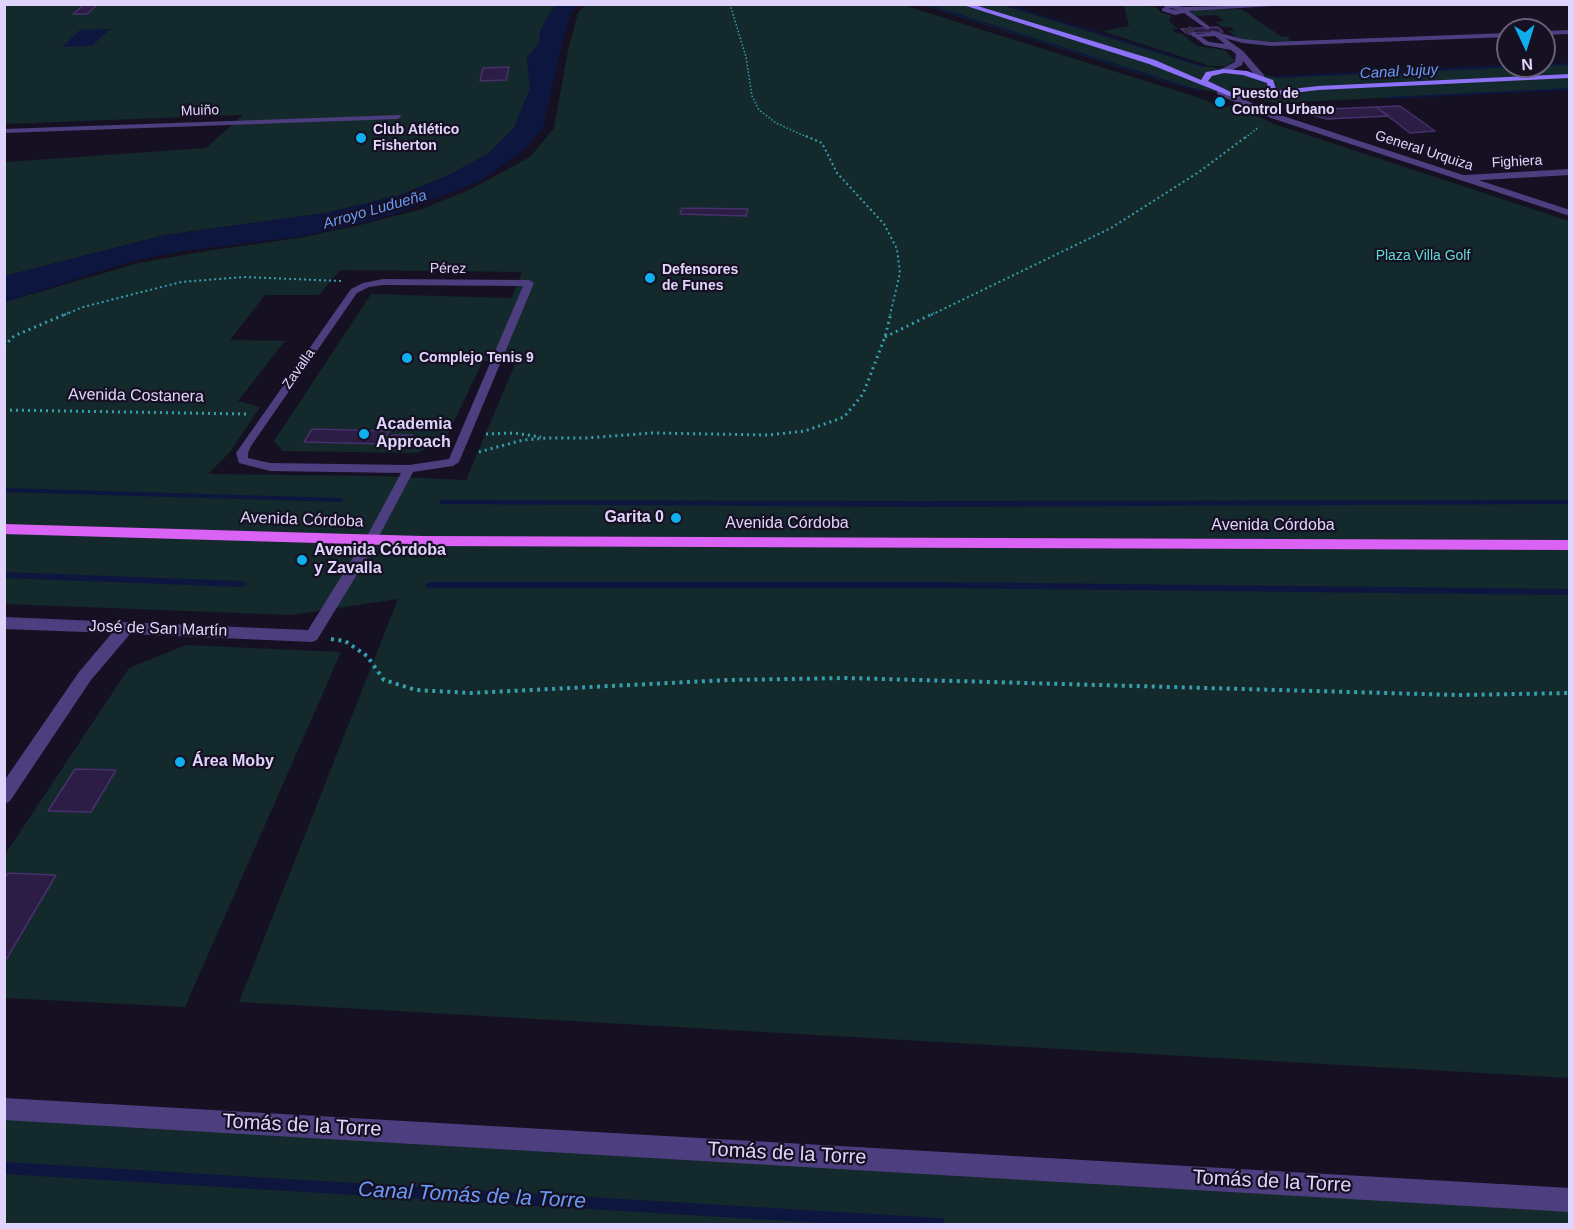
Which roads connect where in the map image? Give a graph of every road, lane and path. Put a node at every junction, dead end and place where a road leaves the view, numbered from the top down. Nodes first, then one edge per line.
1 (730, 4) edge
2 (963, 4) edge
3 (1304, 4) edge
4 (1171, 8) edge
5 (1179, 19) tunnel mouth
6 (1212, 31) junction
7 (1193, 34) joint
8 (1496, 35) edge
9 (1271, 44) junction
10 (1237, 51) junction
11 (1152, 62) junction
12 (1220, 72) junction
13 (1569, 76) edge
14 (1264, 79) junction
15 (1206, 84) junction
16 (1335, 87) junction
17 (1220, 92) junction
18 (1266, 94) junction
19 (1272, 115) junction
20 (397, 117) dead end
21 (4, 131) edge
22 (1569, 172) edge
23 (1466, 178) junction
24 (1569, 213) edge
25 (331, 279) dead end
26 (366, 285) joint
27 (885, 337) junction
28 (4, 346) edge
29 (4, 410) edge
30 (266, 415) junction
31 (548, 438) junction
32 (460, 446) junction
33 (453, 462) junction
34 (409, 469) junction
35 (4, 529) edge
36 (371, 540) junction
37 (1569, 544) edge
38 (4, 623) edge
39 (126, 628) junction
40 (312, 636) junction
41 (1569, 693) edge
42 (4, 796) edge
43 (4, 1108) edge
44 (1569, 1200) edge

1 - 27 path
2 - 11 main road
3 - 4 street
4 - 5 street
4 - 6 street
6 - 7 lane
6 - 9 lane
6 - 10 street
7 - 10 street
8 - 9 lane
9 - 10 lane
10 - 12 street
10 - 14 street
11 - 12 main road
11 - 15 main road
12 - 14 main road
12 - 15 main road
13 - 16 main road
14 - 16 main road
14 - 18 main road
15 - 17 main road
16 - 18 main road
17 - 18 main road
17 - 19 street, General Urquiza
18 - 19 street
19 - 23 street, General Urquiza
19 - 27 path
20 - 21 street, Muiño
22 - 23 street, Fighiera
23 - 24 street, General Urquiza
25 - 28 path
26 - 30 lane, Zavalla
26 - 32 lane, Pérez
27 - 31 path
29 - 30 path, Avenida Costanera
30 - 34 lane, Zavalla
31 - 32 path
31 - 33 path
32 - 33 lane
33 - 34 lane
34 - 36 lane
35 - 36 main road, Avenida Córdoba
36 - 37 main road, Avenida Córdoba
36 - 40 street
38 - 39 street, José de San Martín
39 - 40 street, José de San Martín
39 - 42 street
40 - 41 path
43 - 44 street, Tomás de la Torre

